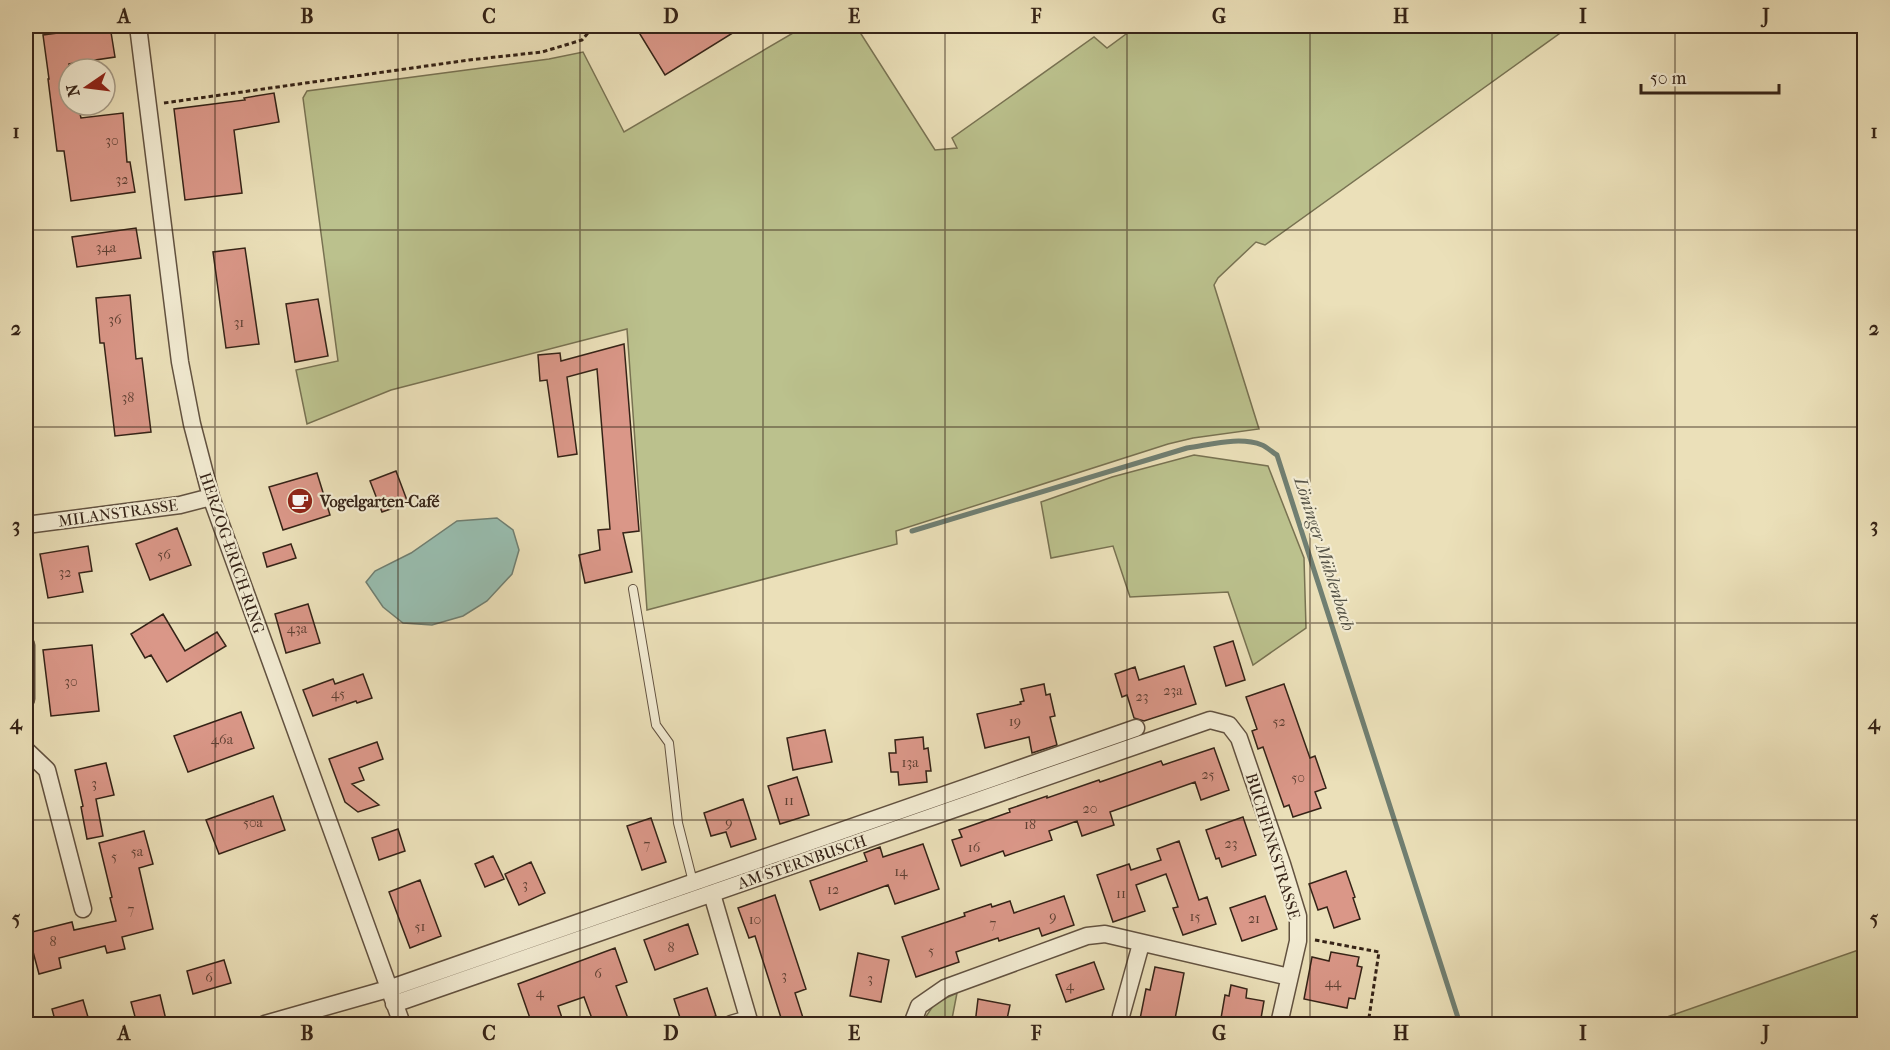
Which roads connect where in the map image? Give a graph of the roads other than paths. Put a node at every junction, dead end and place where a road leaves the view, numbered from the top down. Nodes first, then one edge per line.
1 (138, 26) edge
2 (210, 497) junction
3 (26, 525) edge
4 (633, 589) dead end
5 (26, 645) edge
6 (26, 699) edge
7 (1210, 720) joint
8 (1136, 728) dead end
9 (26, 750) edge
10 (894, 821) junction
11 (693, 882) junction
12 (712, 894) junction
13 (83, 909) dead end
14 (1141, 944) junction
15 (1288, 977) junction
16 (391, 997) junction
17 (1121, 1016) dead end
18 (749, 1022) edge
19 (265, 1024) edge
20 (402, 1024) edge
21 (731, 1024) edge
22 (912, 1024) edge
23 (1278, 1024) edge

1 - 2 street, HERZOG-ERICH-RING
2 - 3 street, MILANSTRASSE
2 - 16 street, HERZOG-ERICH-RING
4 - 11 lane
5 - 6 street
7 - 10 street, AM STERNBUSCH
7 - 15 street, BUCHFINKSTRASSE
8 - 10 street, AM STERNBUSCH
9 - 13 street
10 - 11 street, AM STERNBUSCH
10 - 12 street, AM STERNBUSCH
11 - 16 street, AM STERNBUSCH
12 - 16 street, AM STERNBUSCH
12 - 18 street
14 - 15 street
14 - 17 street
14 - 22 street
15 - 23 street, BUCHFINKSTRASSE
16 - 19 street
16 - 20 street, HERZOG-ERICH-RING
18 - 21 street

